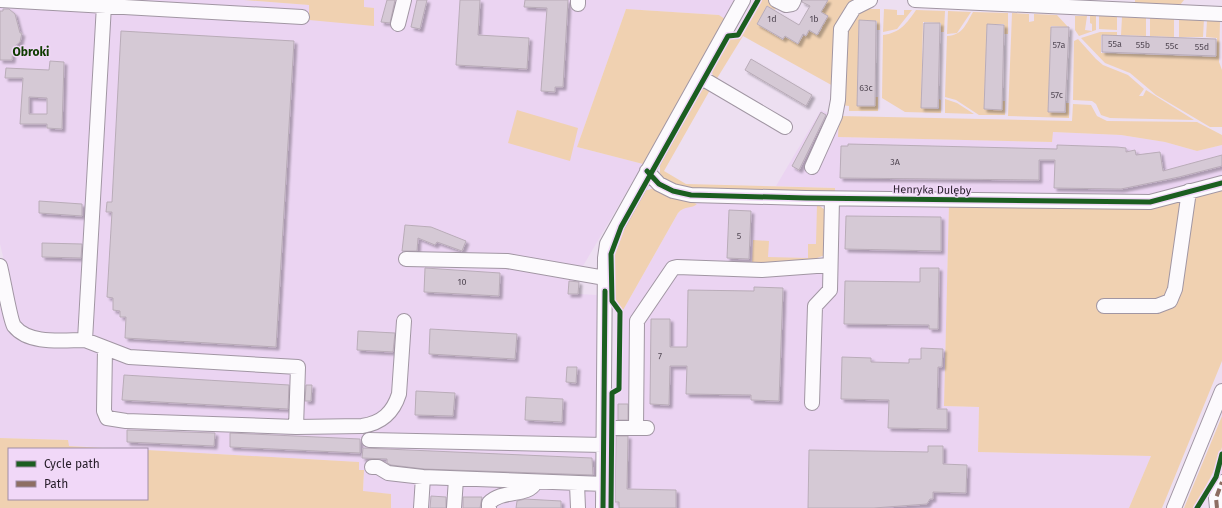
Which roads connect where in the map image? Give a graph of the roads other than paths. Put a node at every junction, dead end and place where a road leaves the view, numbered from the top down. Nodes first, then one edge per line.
1 (0, 0) edge
2 (404, 0) edge
3 (743, 0) edge
4 (776, 0) edge
5 (794, 0) edge
6 (870, 0) edge
7 (915, 0) edge
8 (1010, 2) edge
9 (104, 5) junction
10 (1222, 14) edge
11 (302, 17) dead end
12 (398, 24) dead end
13 (700, 77) junction
14 (785, 126) dead end
15 (812, 167) dead end
16 (646, 171) junction
17 (1222, 183) edge
18 (1190, 192) junction
19 (832, 199) junction
20 (406, 259) dead end
21 (830, 264) junction
22 (606, 278) junction
23 (2, 284) edge
24 (1104, 306) dead end
25 (404, 321) dead end
26 (85, 340) junction
27 (105, 348) junction
28 (1222, 391) edge
29 (812, 403) dead end
30 (296, 427) junction
31 (604, 428) junction
32 (368, 440) dead end
33 (604, 445) junction
34 (372, 467) dead end
35 (423, 477) junction
36 (456, 479) junction
37 (535, 482) junction
38 (1222, 482) edge
39 (577, 484) junction
40 (604, 484) junction
41 (421, 508) edge
42 (454, 508) edge
43 (489, 508) edge
44 (578, 508) edge
45 (604, 508) edge
46 (1174, 508) edge
47 (1217, 508) edge

1 - 9 street
2 - 12 street
3 - 13 street
4 - 5 street
6 - 15 street
7 - 8 street
8 - 10 street
9 - 11 street
9 - 26 street
13 - 14 street
13 - 16 street
16 - 19 street, Henryka Dulęby
16 - 22 street
17 - 18 street, Henryka Dulęby
18 - 19 street, Henryka Dulęby
18 - 24 street
19 - 21 street
20 - 22 street
21 - 29 street
21 - 31 street
22 - 31 street
23 - 26 street
25 - 30 street
26 - 27 street
27 - 30 street
27 - 30 street
28 - 46 street
31 - 33 street
32 - 33 street
33 - 40 street
34 - 35 street
35 - 36 street
35 - 41 street
36 - 37 street
36 - 42 street
37 - 39 street
37 - 43 street
38 - 47 street
39 - 40 street
39 - 44 street
40 - 45 street

